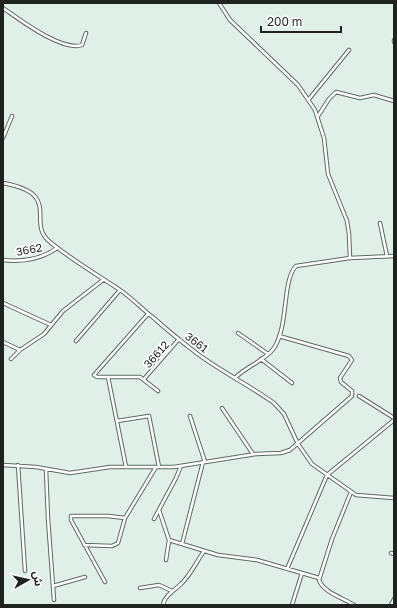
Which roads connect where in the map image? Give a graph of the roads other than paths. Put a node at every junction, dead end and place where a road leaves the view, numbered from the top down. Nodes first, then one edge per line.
1 (219, 3) edge
2 (3, 8) edge
3 (86, 33) dead end
4 (349, 50) dead end
5 (309, 99) junction
6 (394, 101) edge
7 (12, 116) dead end
8 (318, 116) junction
9 (3, 138) edge
10 (3, 183) edge
11 (380, 223) dead end
12 (57, 248) junction
13 (387, 256) junction
14 (394, 256) edge
15 (350, 258) junction
16 (3, 260) edge
17 (103, 280) junction
18 (120, 290) junction
19 (3, 303) edge
20 (148, 314) junction
21 (51, 325) junction
22 (238, 333) dead end
23 (279, 336) junction
24 (179, 339) junction
25 (76, 341) dead end
26 (3, 342) edge
27 (20, 350) junction
28 (268, 354) junction
29 (11, 359) dead end
30 (261, 359) junction
31 (108, 377) junction
32 (235, 378) junction
33 (144, 379) junction
34 (292, 383) dead end
35 (158, 391) dead end
36 (359, 396) dead end
37 (222, 408) dead end
38 (190, 416) dead end
39 (394, 419) edge
40 (117, 421) junction
41 (298, 444) junction
42 (253, 454) junction
43 (204, 462) junction
44 (3, 465) edge
45 (18, 465) junction
46 (181, 466) junction
47 (126, 467) junction
48 (157, 467) junction
49 (46, 469) junction
50 (327, 475) junction
51 (351, 492) junction
52 (394, 498) edge
53 (159, 510) junction
54 (125, 518) junction
55 (154, 519) dead end
56 (169, 540) junction
57 (182, 544) junction
58 (84, 545) junction
59 (204, 551) junction
60 (166, 560) dead end
61 (287, 569) junction
62 (25, 571) dead end
63 (302, 573) junction
64 (85, 577) dead end
65 (319, 578) junction
66 (105, 582) dead end
67 (53, 586) junction
68 (140, 588) dead end
69 (172, 591) junction
70 (394, 599) edge
71 (54, 600) dead end
72 (163, 605) edge
73 (292, 605) edge
74 (354, 605) edge
75 (391, 605) edge

1 - 5 street
2 - 3 street
4 - 5 street
5 - 8 street
6 - 8 street
7 - 9 street
8 - 15 street
10 - 12 street, 3661
11 - 13 street
12 - 16 street, 3662
12 - 17 street, 3661
13 - 14 street
13 - 15 street
15 - 23 street
17 - 18 street, 3661
17 - 21 street
18 - 20 street, 3661
18 - 25 street
19 - 21 street
20 - 24 street, 3661
20 - 31 street
21 - 27 street
22 - 28 street
23 - 28 street
23 - 41 street
24 - 32 street, 3661
24 - 33 street, 36612
26 - 27 street
27 - 29 street
28 - 30 street
30 - 32 street
30 - 34 street
31 - 33 street
31 - 40 street
32 - 41 street, 3661
33 - 35 street
36 - 39 street
37 - 42 street
38 - 43 street
39 - 50 street
40 - 47 street
40 - 48 street
41 - 42 street
41 - 50 street, 3661
42 - 43 street
43 - 46 street
43 - 57 street
44 - 45 street
45 - 49 street
45 - 62 street
46 - 48 street
46 - 53 street
47 - 48 street
47 - 49 street
48 - 54 street
49 - 67 street
50 - 51 street, 3661
50 - 61 street
51 - 52 street, 3661
51 - 65 street
53 - 55 street
53 - 56 street
54 - 58 street
54 - 58 street
56 - 57 street
56 - 60 street
57 - 59 street
58 - 66 street
59 - 61 street
59 - 69 street
61 - 63 street
63 - 65 street
63 - 73 street
64 - 67 street
65 - 74 street
67 - 71 street
68 - 69 street
69 - 72 street
70 - 75 street

